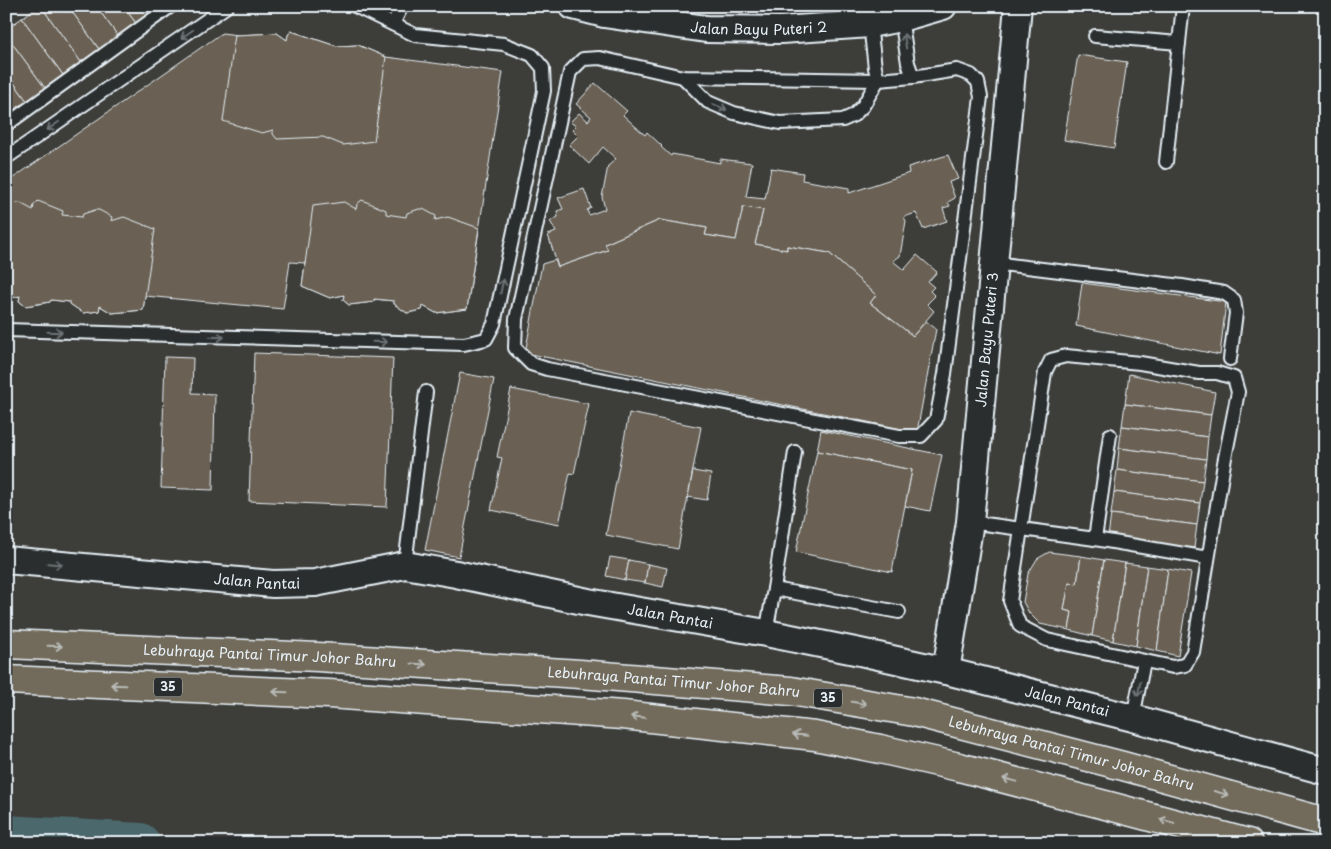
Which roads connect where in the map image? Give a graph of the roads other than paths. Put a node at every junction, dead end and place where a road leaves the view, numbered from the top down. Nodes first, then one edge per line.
1 (171, 6) edge
2 (227, 6) edge
3 (402, 6) edge
4 (573, 6) edge
5 (943, 6) edge
6 (1018, 6) edge
7 (1183, 6) edge
8 (359, 7) edge
9 (901, 18) junction
10 (393, 24) junction
11 (870, 24) junction
12 (1095, 36) dead end
13 (1179, 43) junction
14 (683, 77) junction
15 (913, 77) junction
16 (878, 80) junction
17 (6, 125) edge
18 (6, 158) edge
19 (1166, 162) dead end
20 (994, 263) junction
21 (6, 330) edge
22 (1230, 359) dead end
23 (426, 392) dead end
24 (1110, 435) dead end
25 (795, 452) dead end
26 (970, 522) junction
27 (1021, 529) junction
28 (1096, 539) junction
29 (1208, 558) junction
30 (6, 560) edge
31 (405, 565) junction
32 (774, 589) junction
33 (899, 612) dead end
34 (766, 633) junction
35 (6, 644) edge
36 (1144, 661) junction
37 (946, 671) junction
38 (6, 680) edge
39 (1133, 718) junction
40 (1325, 771) edge
41 (1325, 822) edge
42 (1248, 843) edge

1 - 17 lane
2 -> 18 lane
3 - 10 lane
4 - 11 street, Jalan Bayu Puteri 2
5 - 9 street, Jalan Bayu Puteri 2
6 - 20 street, Jalan Bayu Puteri 3
7 - 13 lane
8 - 10 lane
9 - 11 street, Jalan Bayu Puteri 2
15 -> 9 lane
21 -> 10 lane
11 - 16 lane
12 - 13 lane
13 - 19 lane
14 - 15 lane
14 - 16 lane
14 -> 16 lane
15 - 16 lane
20 - 22 lane
20 - 26 street, Jalan Bayu Puteri 3
23 - 31 lane
24 - 28 lane
25 - 32 lane
26 - 27 lane
26 - 37 street, Jalan Bayu Puteri 3
27 - 28 lane
27 - 29 lane
27 - 36 lane
28 - 29 lane
29 - 36 lane
30 -> 31 street, Jalan Pantai
31 - 34 street, Jalan Pantai
32 - 33 lane
32 - 34 lane
34 - 37 street, Jalan Pantai
35 -> 41 highway, Lebuhraya Pantai Timur Johor Bahru / 35
36 -> 39 lane
37 - 39 street, Jalan Pantai
42 -> 38 highway, 35
39 - 40 street, Jalan Pantai

